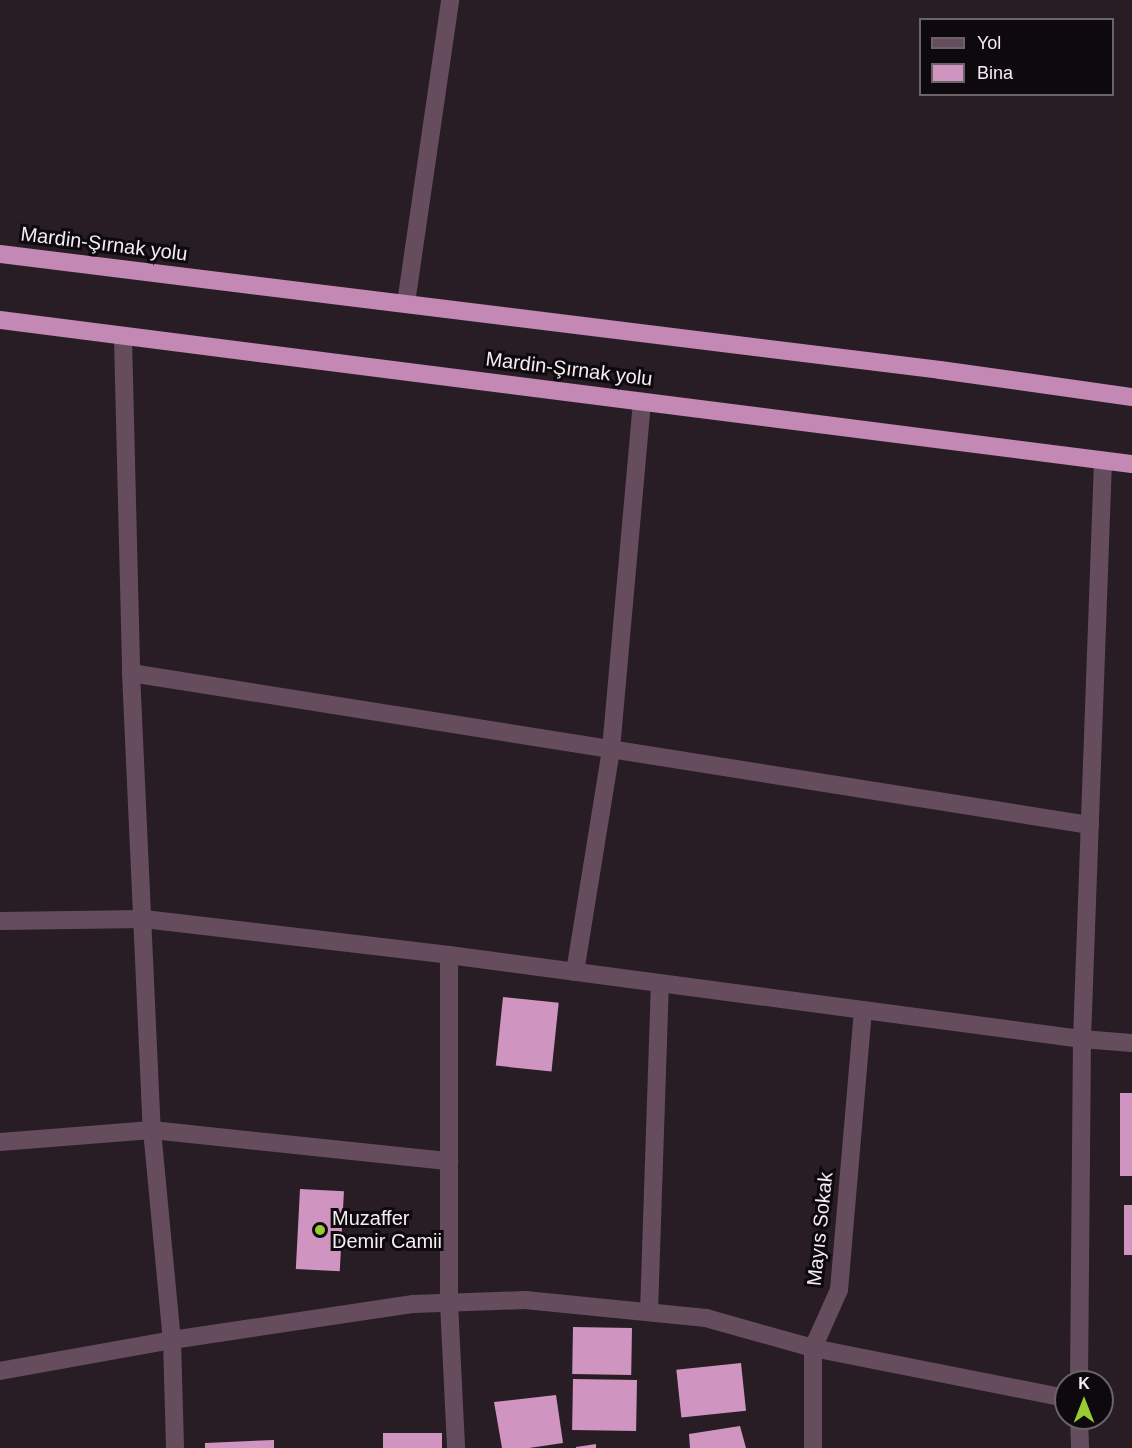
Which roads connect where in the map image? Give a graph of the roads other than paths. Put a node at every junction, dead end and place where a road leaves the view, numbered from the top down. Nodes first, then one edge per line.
1 (450, 0) edge
2 (0, 254) edge
3 (406, 303) junction
4 (0, 320) edge
5 (123, 338) junction
6 (1132, 397) edge
7 (642, 401) junction
8 (1103, 460) junction
9 (1132, 464) edge
10 (131, 674) junction
11 (611, 749) junction
12 (1090, 825) junction
13 (144, 919) junction
14 (0, 921) edge
15 (449, 956) junction
16 (575, 972) junction
17 (660, 983) junction
18 (863, 1010) junction
19 (1082, 1039) junction
20 (1132, 1043) edge
21 (152, 1130) junction
22 (0, 1142) edge
23 (449, 1161) junction
24 (449, 1303) junction
25 (649, 1312) junction
26 (172, 1340) junction
27 (813, 1348) junction
28 (1079, 1370) edge
29 (0, 1371) edge
30 (1054, 1396) edge
31 (1079, 1430) edge
32 (175, 1448) edge
33 (456, 1448) edge
34 (813, 1448) edge
35 (1080, 1448) edge

1 - 3 street
2 - 3 highway, Mardin-Şırnak yolu
3 - 6 highway, Mardin-Şırnak yolu
4 - 5 highway, Mardin-Şırnak yolu
5 - 7 highway, Mardin-Şırnak yolu
5 - 10 street
7 - 8 highway, Mardin-Şırnak yolu
7 - 11 street
8 - 9 highway, Mardin-Şırnak yolu
8 - 12 street
10 - 11 street
10 - 13 street
11 - 12 street
11 - 16 street
12 - 19 street
13 - 14 street
13 - 15 street
13 - 21 street
15 - 16 street
15 - 23 street
16 - 17 street
17 - 18 street
17 - 25 street
18 - 19 street
18 - 27 street, Mayıs Sokak
19 - 20 street
19 - 28 street
21 - 22 street
21 - 23 street
21 - 26 street
23 - 24 street
24 - 25 street
24 - 26 street
24 - 33 street
25 - 27 street
26 - 29 street
26 - 32 street
27 - 30 street
27 - 34 street, Mayıs Sokak
31 - 35 street

